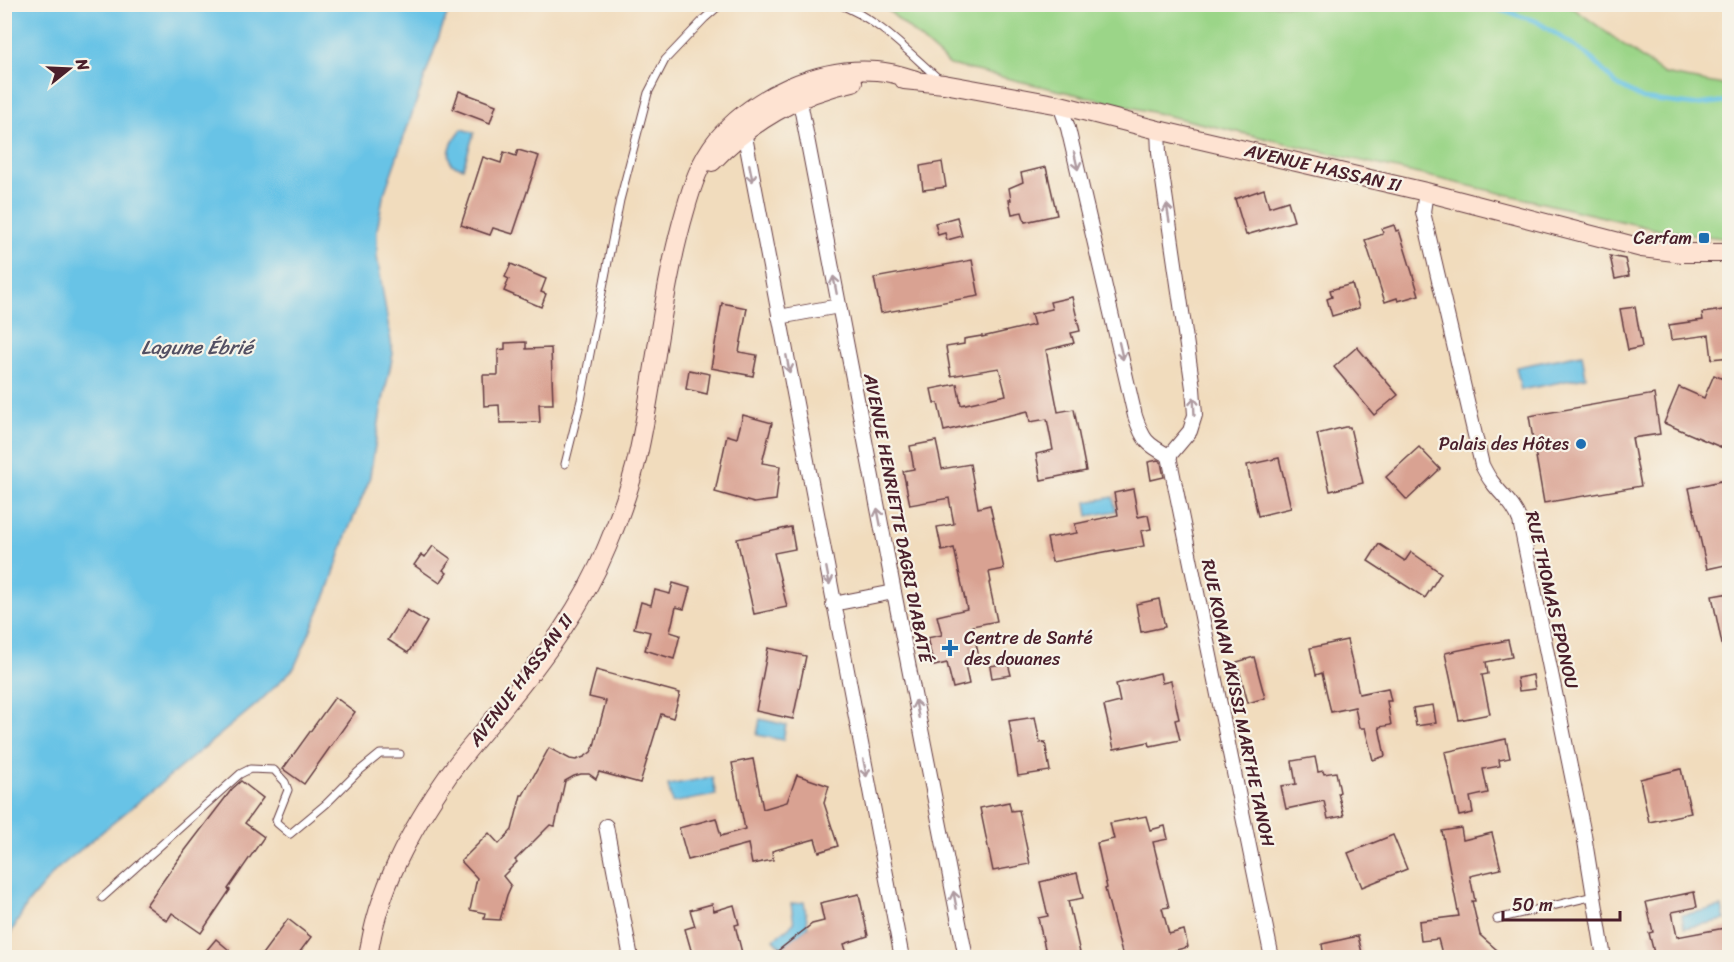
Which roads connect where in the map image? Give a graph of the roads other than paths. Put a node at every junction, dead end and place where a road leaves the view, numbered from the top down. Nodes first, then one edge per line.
1 (721, 4) edge
2 (838, 4) edge
3 (944, 84) junction
4 (798, 92) junction
5 (1060, 105) junction
6 (742, 124) junction
7 (1158, 130) junction
8 (1426, 192) junction
9 (1730, 253) edge
10 (839, 306) junction
11 (779, 317) junction
12 (1169, 456) junction
13 (565, 464) dead end
14 (894, 592) junction
15 (833, 604) junction
16 (400, 754) dead end
17 (606, 826) dead end
18 (1594, 896) junction
19 (102, 898) dead end
20 (1497, 919) dead end
21 (368, 957) edge
22 (631, 957) edge
23 (902, 957) edge
24 (966, 957) edge
25 (1272, 957) edge
26 (1604, 957) edge

1 - 13 lane
2 - 3 lane
3 - 4 street, AVENUE HASSAN II
3 - 5 street, AVENUE HASSAN II
4 - 6 street, AVENUE HASSAN II
10 -> 4 street, AVENUE HENRIETTE DAGRI DIABATÉ
5 - 7 street, AVENUE HASSAN II
5 -> 12 street
6 -> 11 street
6 - 21 street, AVENUE HASSAN II
7 - 8 street, AVENUE HASSAN II
12 -> 7 street
8 - 9 street, AVENUE HASSAN II
8 - 18 street, RUE THOMAS EPONOU
10 - 11 street
14 -> 10 street, AVENUE HENRIETTE DAGRI DIABATÉ
11 -> 15 street
12 - 25 street, RUE KONAN AKISSI MARTHE TANOH
14 - 15 street
24 -> 14 street, AVENUE HENRIETTE DAGRI DIABATÉ
15 -> 23 street
16 - 19 lane
17 - 22 street
18 - 20 lane
18 - 26 street, RUE THOMAS EPONOU

